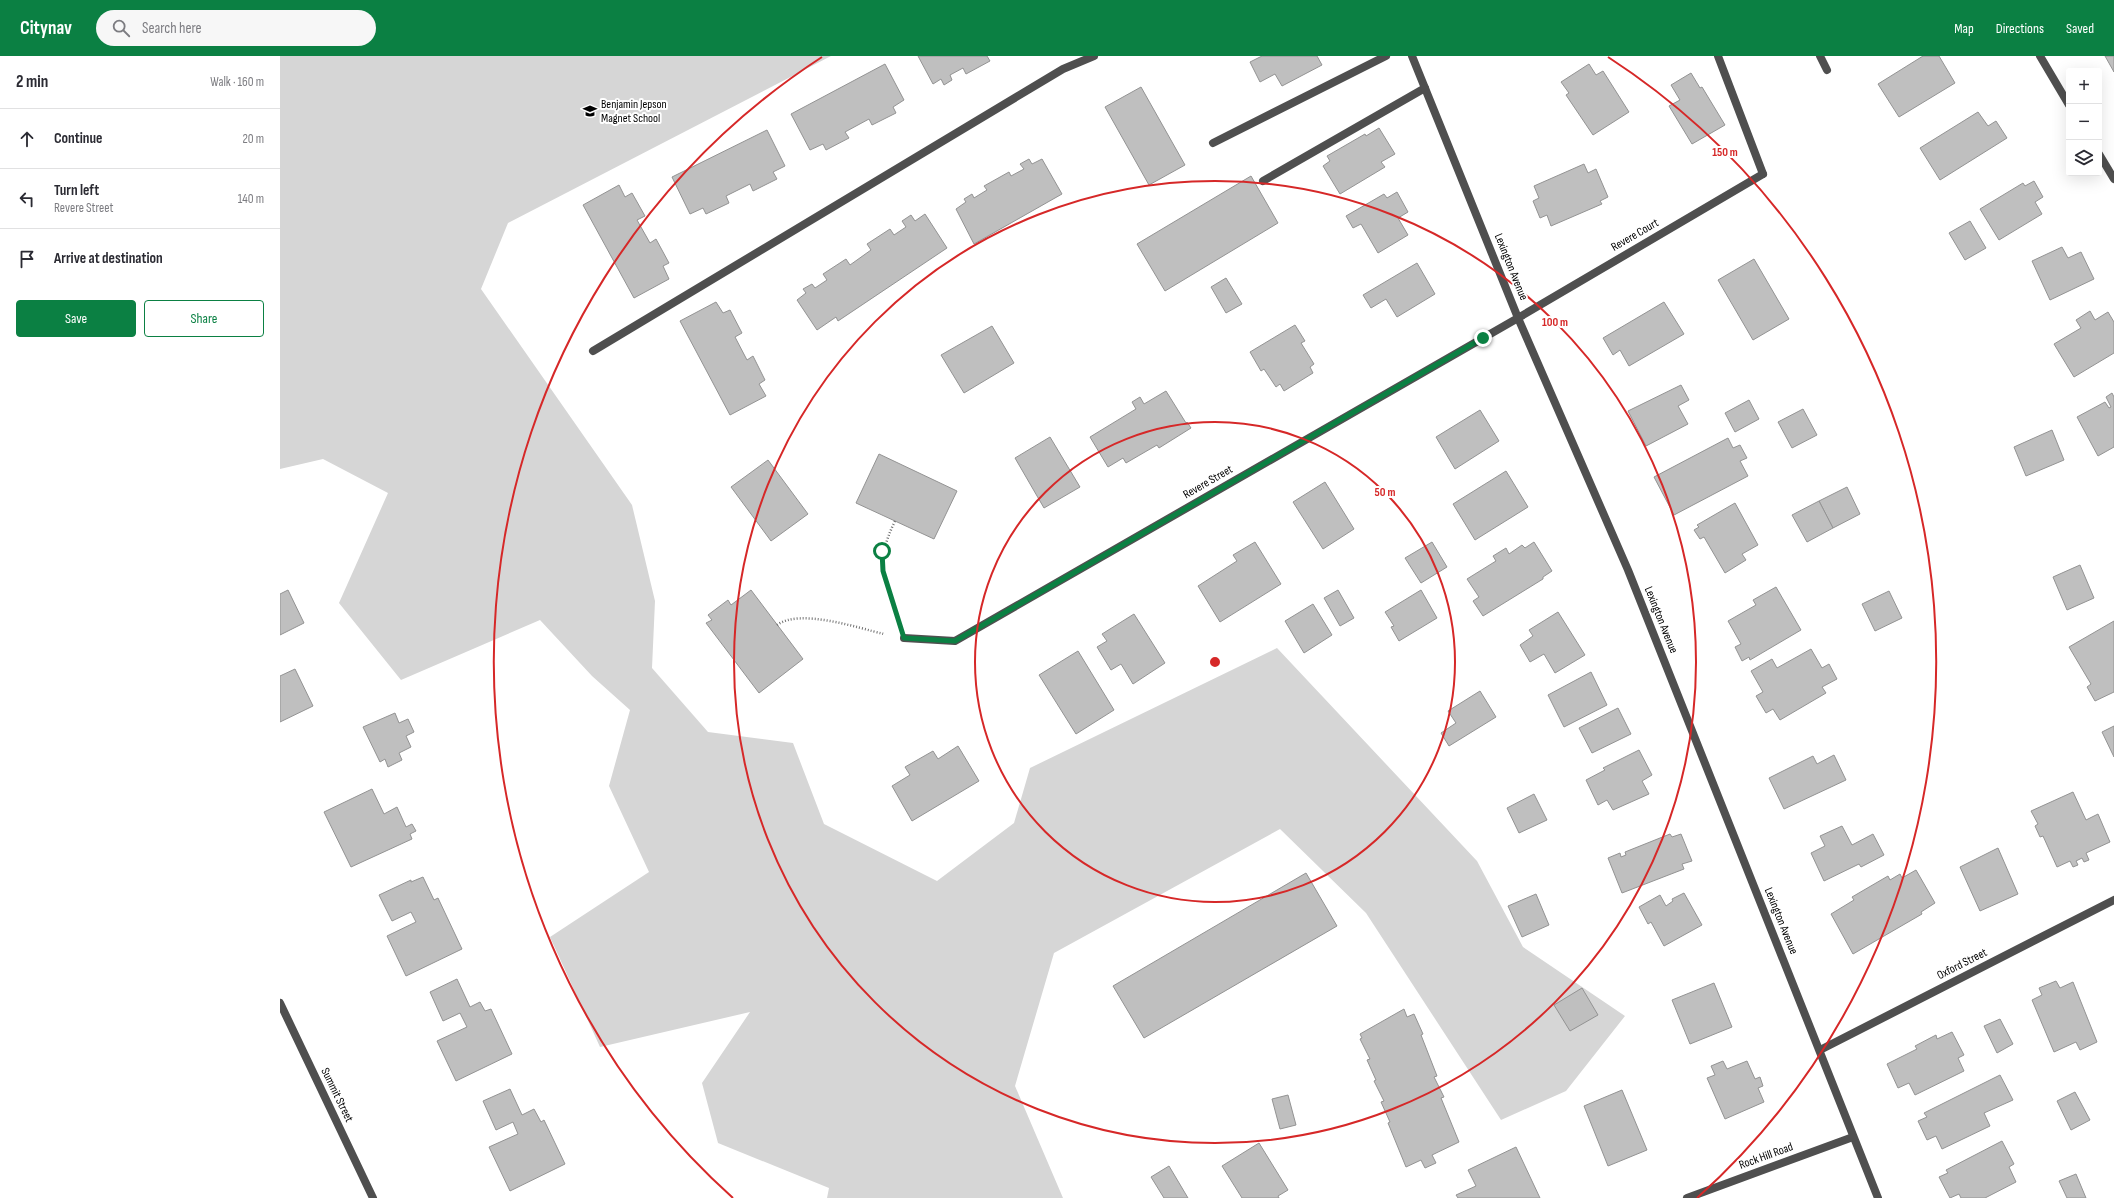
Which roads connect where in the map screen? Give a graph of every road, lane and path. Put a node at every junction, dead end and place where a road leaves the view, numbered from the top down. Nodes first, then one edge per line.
1 (1094, 56) edge
2 (1386, 56) edge
3 (1412, 56) edge
4 (1718, 56) edge
5 (1820, 56) edge
6 (2040, 56) edge
7 (1827, 70) dead end
8 (1425, 88) junction
9 (2068, 104) edge
10 (1213, 143) dead end
11 (2102, 159) edge
12 (2114, 179) edge
13 (1263, 180) dead end
14 (1518, 318) junction
15 (593, 350) dead end
16 (894, 521) dead end
17 (777, 624) dead end
18 (904, 638) junction
19 (2114, 900) edge
20 (280, 1003) edge
21 (1820, 1050) junction
22 (1853, 1137) junction
23 (373, 1198) edge
24 (1687, 1198) edge
25 (1878, 1198) edge

1 - 15 street
2 - 10 street
3 - 8 street, Lexington Avenue
4 - 14 street, Revere Court
5 - 7 street
6 - 9 street
8 - 13 street
8 - 14 street, Lexington Avenue
11 - 12 street
14 - 18 street, Revere Street
14 - 21 street, Lexington Avenue
16 - 18 path
17 - 18 path
19 - 21 street, Oxford Street
20 - 23 street, Summit Street
21 - 22 street, Lexington Avenue
22 - 24 street, Rock Hill Road
22 - 25 street, Lexington Avenue

